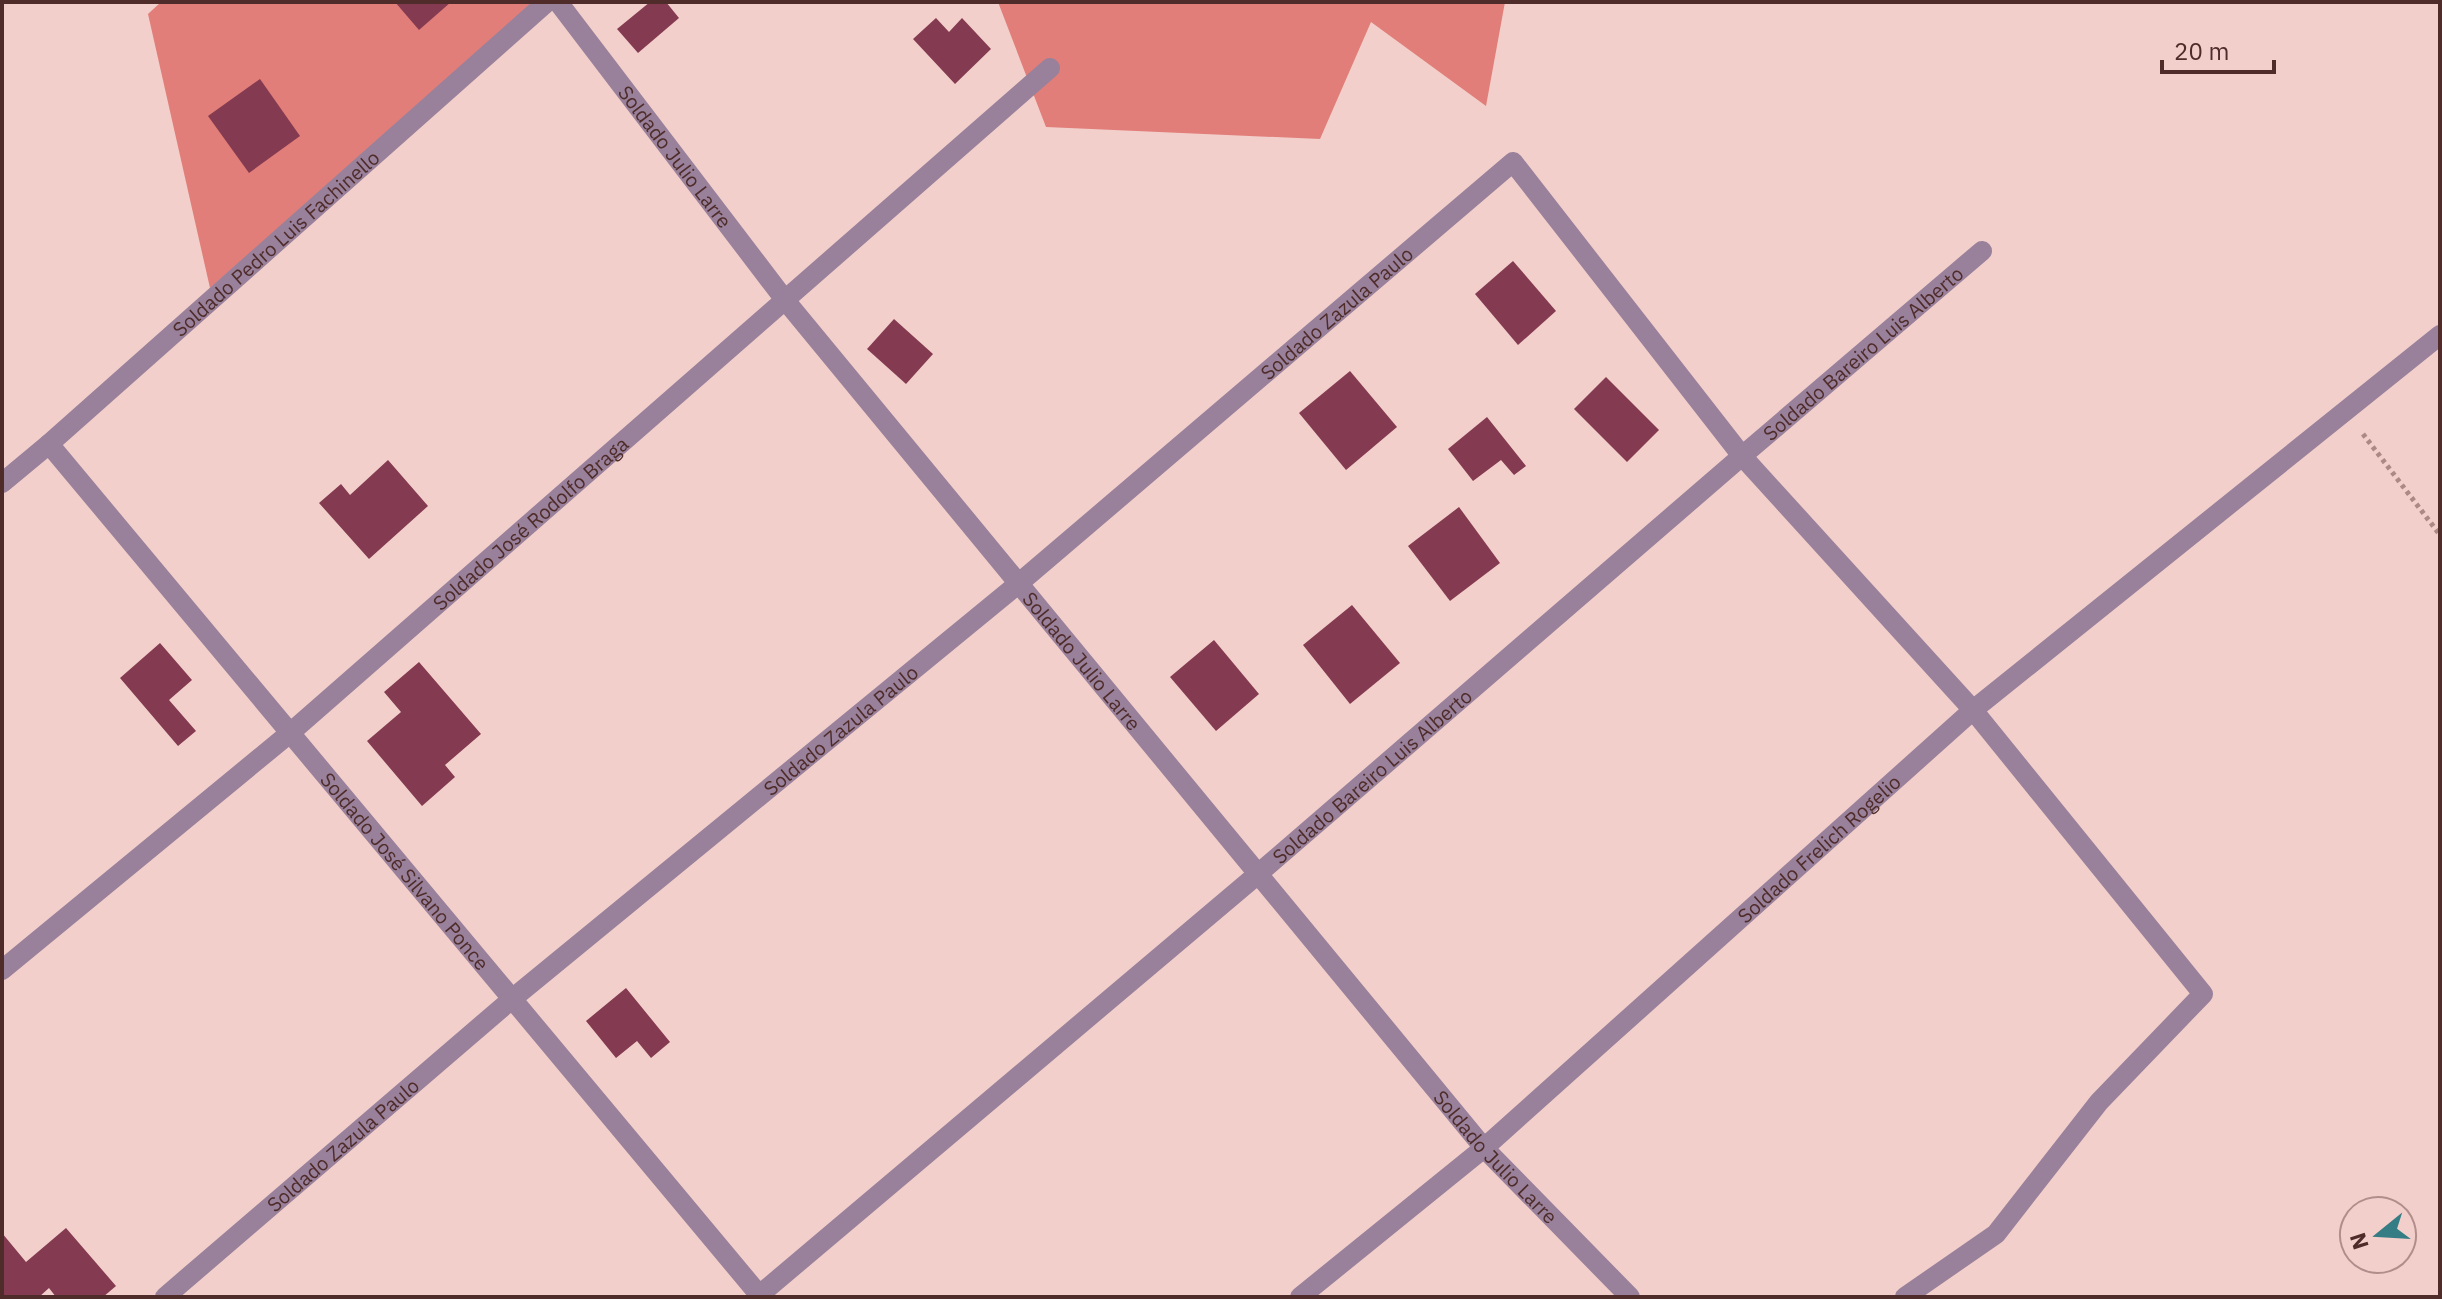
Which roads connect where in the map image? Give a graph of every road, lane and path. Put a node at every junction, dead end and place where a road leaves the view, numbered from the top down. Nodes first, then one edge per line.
1 (547, 2) edge
2 (558, 2) edge
3 (1050, 68) dead end
4 (1982, 251) dead end
5 (785, 300) junction
6 (2440, 335) edge
7 (2346, 411) junction
8 (49, 444) junction
9 (1742, 456) junction
10 (2, 483) edge
11 (2440, 535) edge
12 (1018, 584) junction
13 (1973, 710) junction
14 (290, 733) junction
15 (1258, 874) junction
16 (2, 970) edge
17 (512, 999) junction
18 (1484, 1148) junction
19 (759, 1296) edge
20 (165, 1297) edge
21 (1300, 1297) edge
22 (1630, 1297) edge
23 (1905, 1297) edge

1 - 8 street, Soldado Pedro Luis Fachinello
2 - 5 street, Soldado Julio Larre
3 - 5 street, Soldado José Rodolfo Braga
4 - 9 street, Soldado Bareiro Luis Alberto
5 - 12 street, Soldado Julio Larre
5 - 14 street, Soldado José Rodolfo Braga
6 - 7 street, Soldado Frelich Rogelio
7 - 11 path
7 - 13 street, Soldado Frelich Rogelio
8 - 10 street, Soldado Pedro Luis Fachinello
8 - 14 street, Soldado José Silvano Ponce
9 - 12 street, Soldado Zazula Paulo
9 - 13 street
9 - 15 street, Soldado Bareiro Luis Alberto
12 - 15 street, Soldado Julio Larre
12 - 17 street, Soldado Zazula Paulo
13 - 18 street, Soldado Frelich Rogelio
13 - 23 street
14 - 16 street, Soldado José Rodolfo Braga
14 - 17 street, Soldado José Silvano Ponce
15 - 18 street, Soldado Julio Larre
15 - 19 street, Soldado Bareiro Luis Alberto
17 - 19 street, Soldado José Silvano Ponce
17 - 20 street, Soldado Zazula Paulo
18 - 21 street, Soldado Frelich Rogelio
18 - 22 street, Soldado Julio Larre

